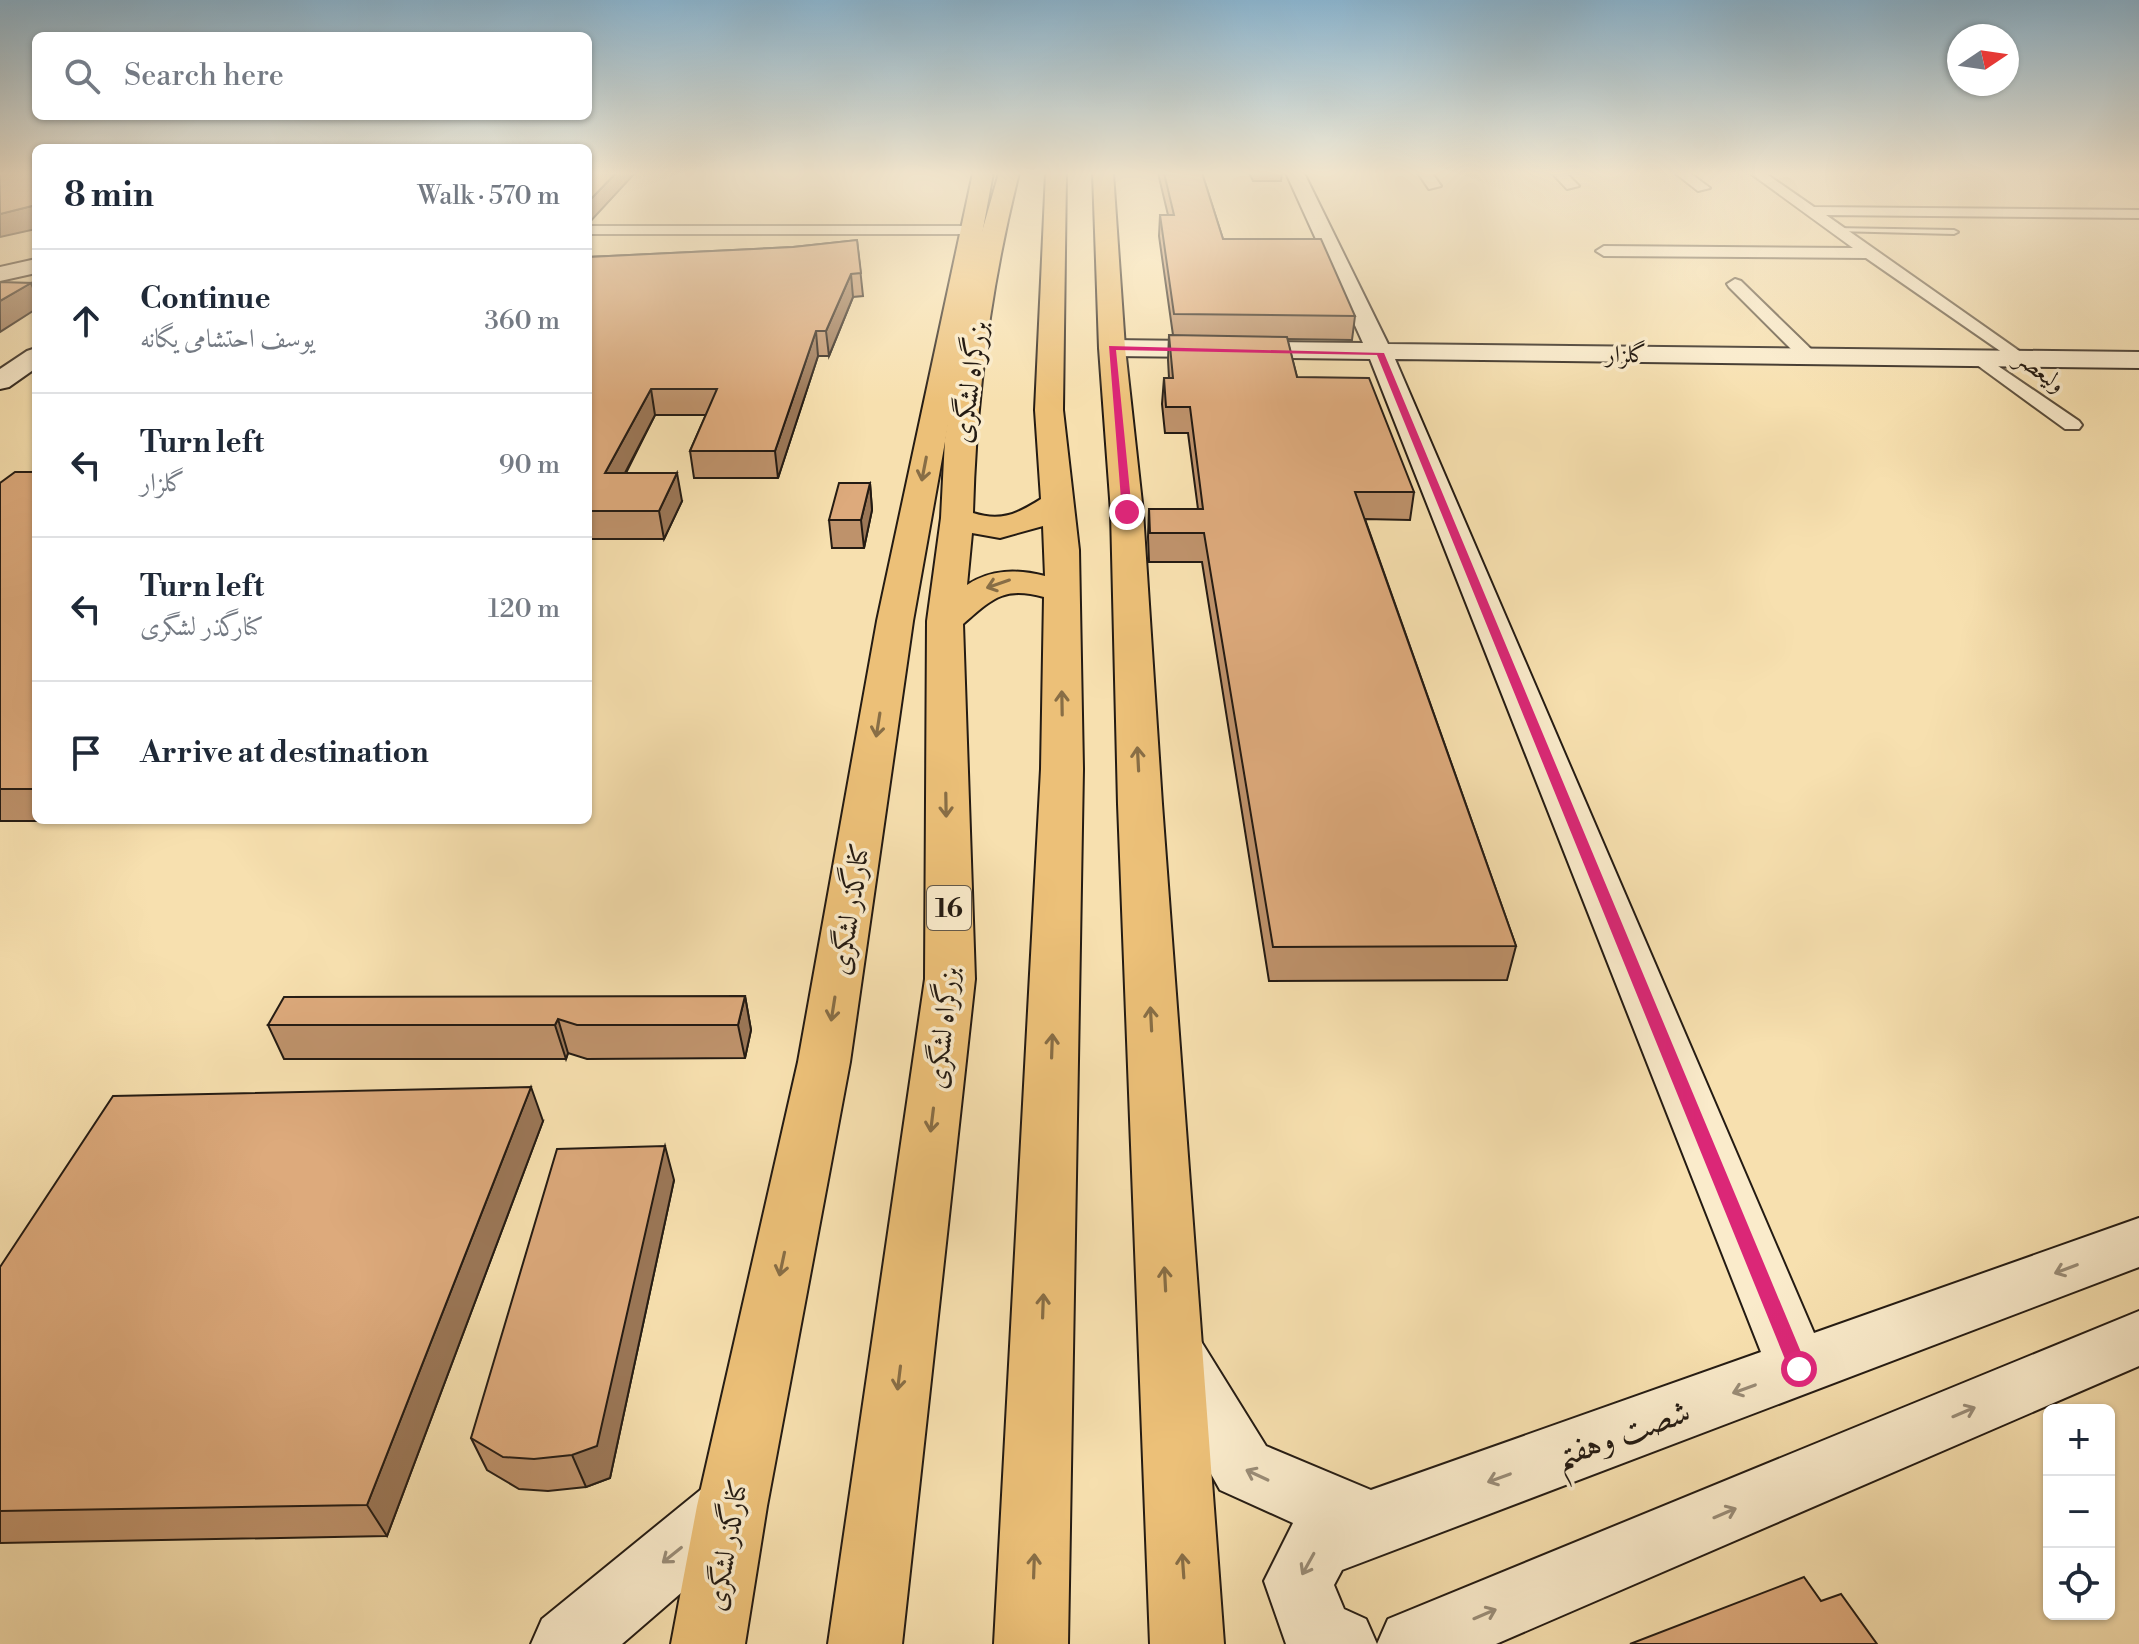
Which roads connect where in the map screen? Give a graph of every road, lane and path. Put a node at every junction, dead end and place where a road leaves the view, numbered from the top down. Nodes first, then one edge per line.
1 (969, 250) edge
2 (988, 250) edge
3 (1057, 250) edge
4 (1107, 250) edge
5 (1331, 250) edge
6 (1863, 250) edge
7 (1604, 251) dead end
8 (1867, 253) junction
9 (32, 267) edge
10 (0, 274) edge
11 (1735, 284) dead end
12 (1112, 348) junction
13 (1380, 353) junction
14 (1806, 354) junction
15 (1979, 358) junction
16 (32, 359) edge
17 (2019, 359) junction
18 (2139, 360) edge
19 (0, 381) edge
20 (2072, 425) dead end
21 (1059, 502) junction
22 (957, 518) junction
23 (1061, 591) junction
24 (945, 621) junction
25 (2139, 1242) edge
26 (2139, 1338) edge
27 (1169, 1345) junction
28 (1799, 1369) junction
29 (732, 1506) junction
30 (1371, 1524) junction
31 (567, 1644) edge
32 (708, 1644) edge
33 (865, 1644) edge
34 (1031, 1644) edge
35 (1187, 1644) edge
36 (1341, 1644) edge
37 (1413, 1644) edge

1 -> 29 main road, کنارگذر لشگری
2 - 22 main road, بزرگراه لشگری / 16
3 - 21 main road
4 - 12 main road
5 - 13 street
6 - 8 street
7 - 8 street
8 - 17 street
9 - 10 street
11 - 14 street
12 - 13 street, گلزار
27 -> 12 main road
13 - 14 street, گلزار
13 - 28 street
14 - 15 street, گلزار
15 - 17 street, گلزار
15 - 20 street, ولیعصر
16 - 19 street
17 - 18 street, گلزار
21 - 22 main road
21 - 23 main road
22 - 24 main road, بزرگراه لشگری / 16
23 -> 24 main road
34 -> 23 main road
24 -> 33 main road, بزرگراه لشگری / 16
25 -> 28 street, شصت وهفتم
37 -> 26 street
30 -> 27 street
35 -> 27 main road
28 -> 30 street, شصت وهفتم
29 -> 31 street
29 - 32 main road, کنارگذر لشگری
30 -> 36 street, شصت وهفتم

